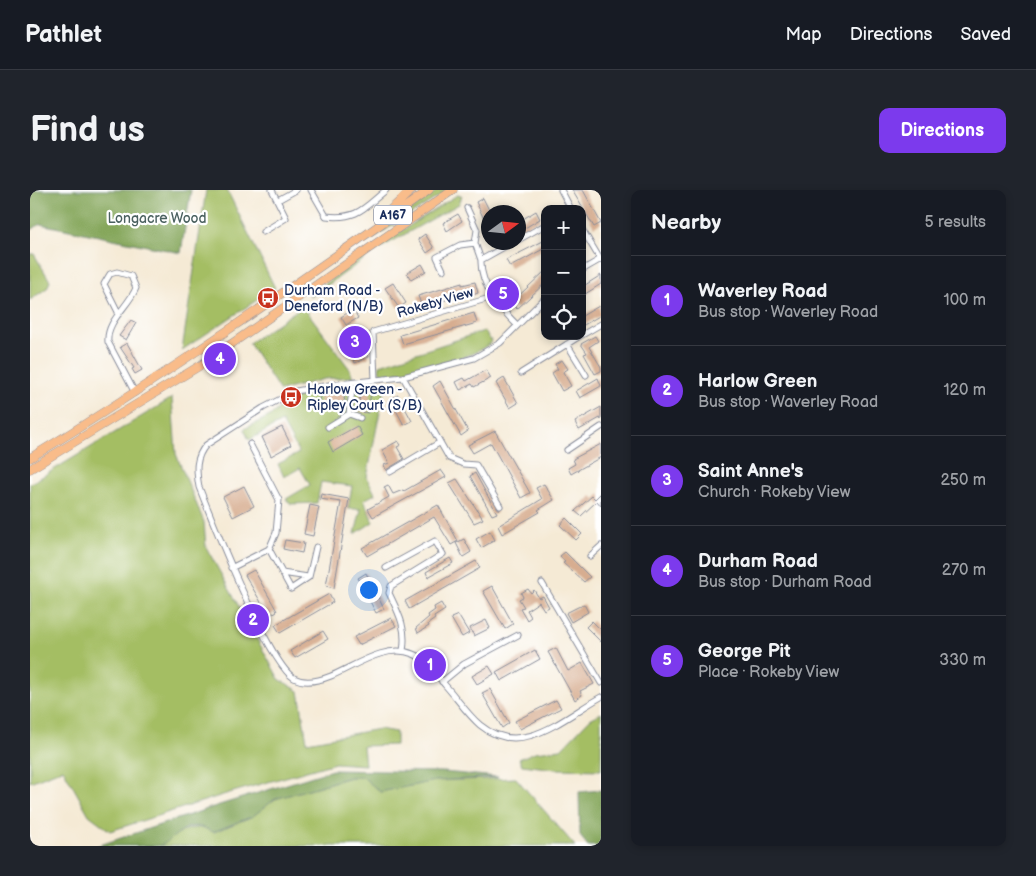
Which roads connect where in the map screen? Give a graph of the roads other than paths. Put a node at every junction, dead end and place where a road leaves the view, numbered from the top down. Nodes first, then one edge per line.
1 (272, 190) edge
2 (296, 190) edge
3 (311, 190) edge
4 (386, 190) edge
5 (412, 190) edge
6 (429, 190) edge
7 (453, 190) edge
8 (561, 190) edge
9 (278, 200) junction
10 (569, 205) edge
11 (467, 208) dead end
12 (541, 227) edge
13 (263, 232) dead end
14 (586, 235) edge
15 (526, 236) edge
16 (358, 241) junction
17 (475, 243) junction
18 (499, 250) edge
19 (600, 259) edge
20 (481, 260) junction
21 (586, 268) edge
22 (443, 270) dead end
23 (493, 297) junction
24 (541, 302) edge
25 (119, 314) junction
26 (601, 324) edge
27 (517, 325) junction
28 (586, 333) edge
29 (574, 340) edge
30 (567, 344) junction
31 (521, 373) dead end
32 (586, 375) dead end
33 (403, 377) junction
34 (375, 380) junction
35 (353, 383) junction
36 (135, 394) junction
37 (349, 414) junction
38 (360, 418) dead end
39 (328, 427) dead end
40 (601, 427) edge
41 (439, 443) junction
42 (250, 444) dead end
43 (567, 450) dead end
44 (30, 458) edge
45 (30, 469) edge
46 (390, 472) dead end
47 (500, 506) dead end
48 (601, 546) edge
49 (316, 547) dead end
50 (269, 549) junction
51 (590, 556) dead end
52 (231, 568) junction
53 (386, 568) dead end
54 (282, 573) junction
55 (309, 577) junction
56 (542, 583) dead end
57 (518, 635) dead end
58 (403, 651) junction
59 (442, 682) junction
60 (601, 683) edge
61 (601, 697) edge

1 - 9 street
2 - 9 street
3 - 4 street
5 - 16 main road
6 - 16 main road, A167
7 - 45 main road, A167
8 - 10 street
9 - 13 street
11 - 17 street, Rokeby View
12 - 15 street
14 - 19 street
16 - 36 main road, A167
17 - 20 street, Rokeby View
17 - 22 street, Rokeby View
18 - 20 street
19 - 21 street
20 - 23 street, Rokeby View
23 - 27 street, Rokeby View
23 - 34 street, Rokeby View
24 - 27 street
25 - 25 street
25 - 36 street
26 - 28 street
27 - 33 street
29 - 30 street
30 - 31 street
30 - 32 street
33 - 34 street
33 - 41 street
34 - 35 street
35 - 37 street
35 - 52 street
36 - 44 main road, A167
37 - 38 street
37 - 39 street
40 - 43 street
41 - 46 street
41 - 47 street
42 - 50 street
48 - 51 street
49 - 55 street
50 - 52 street
50 - 54 street
52 - 58 street
53 - 58 street
54 - 55 street
54 - 55 street
56 - 60 street
57 - 59 street
58 - 59 street
59 - 61 street

